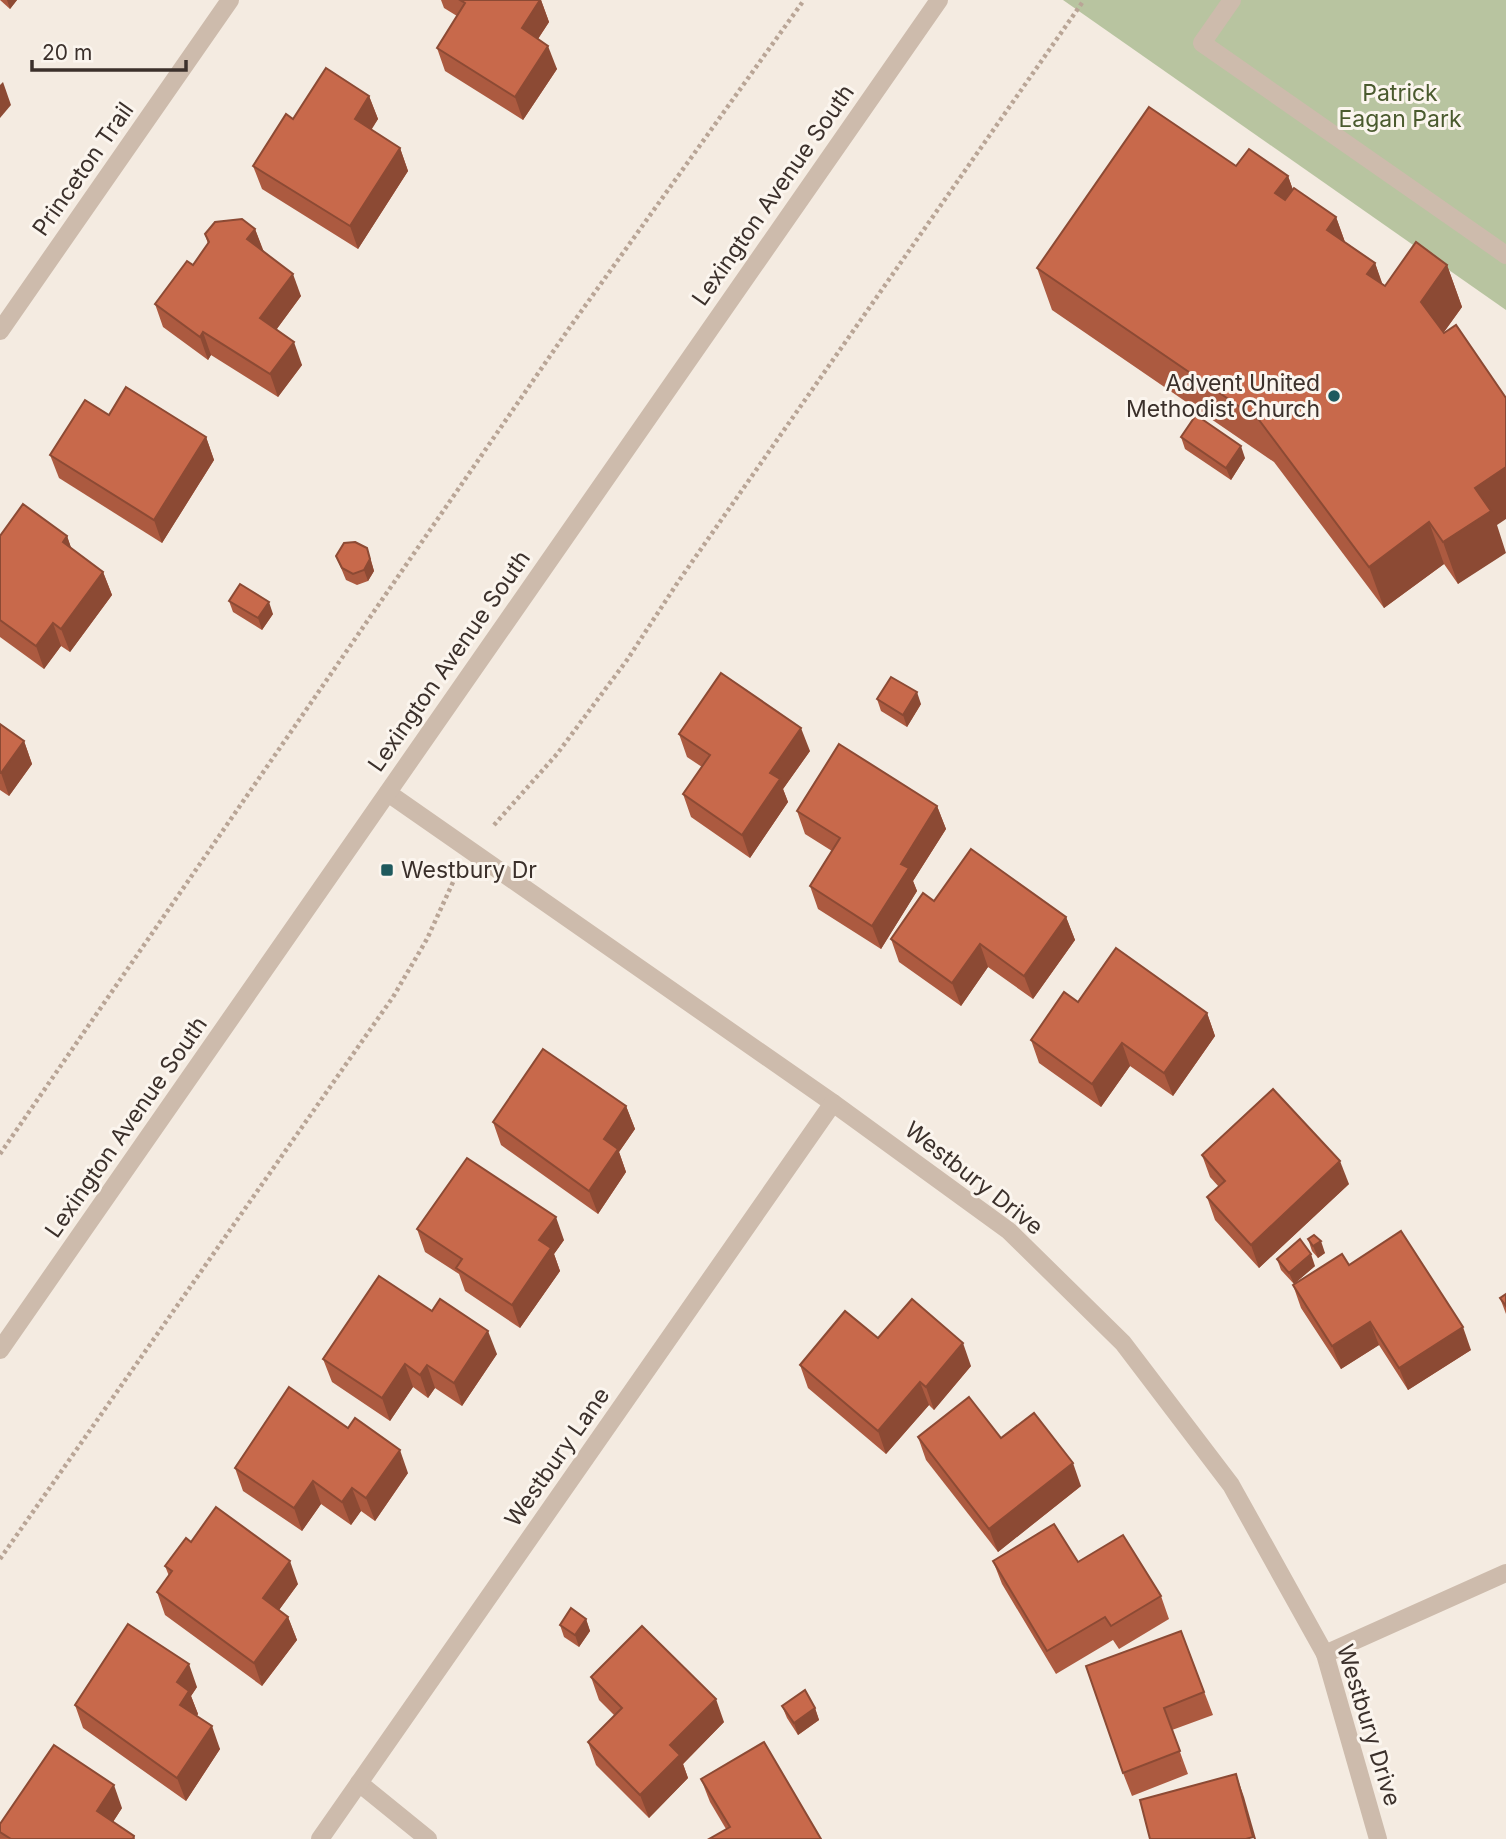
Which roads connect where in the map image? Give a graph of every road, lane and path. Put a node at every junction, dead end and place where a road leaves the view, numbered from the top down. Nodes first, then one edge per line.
1 (230, 0) edge
2 (804, 0) edge
3 (939, 0) edge
4 (1084, 0) edge
5 (1232, 0) edge
6 (1506, 255) edge
7 (0, 331) edge
8 (388, 793) junction
9 (471, 851) junction
10 (833, 1103) junction
11 (0, 1154) edge
12 (0, 1350) edge
13 (0, 1559) edge
14 (1506, 1573) edge
15 (1325, 1654) junction
16 (359, 1783) junction
17 (320, 1839) edge
18 (428, 1839) edge
19 (1378, 1839) edge

1 - 7 street, Princeton Trail
2 - 11 path
3 - 8 street, Lexington Avenue South
4 - 9 path
5 - 6 street
8 - 9 street, Westbury Drive
8 - 12 street, Lexington Avenue South
9 - 10 street, Westbury Drive
9 - 13 path
10 - 15 street, Westbury Drive
10 - 16 street, Westbury Lane
14 - 15 street
15 - 19 street, Westbury Drive
16 - 17 street, Westbury Lane
16 - 18 street

